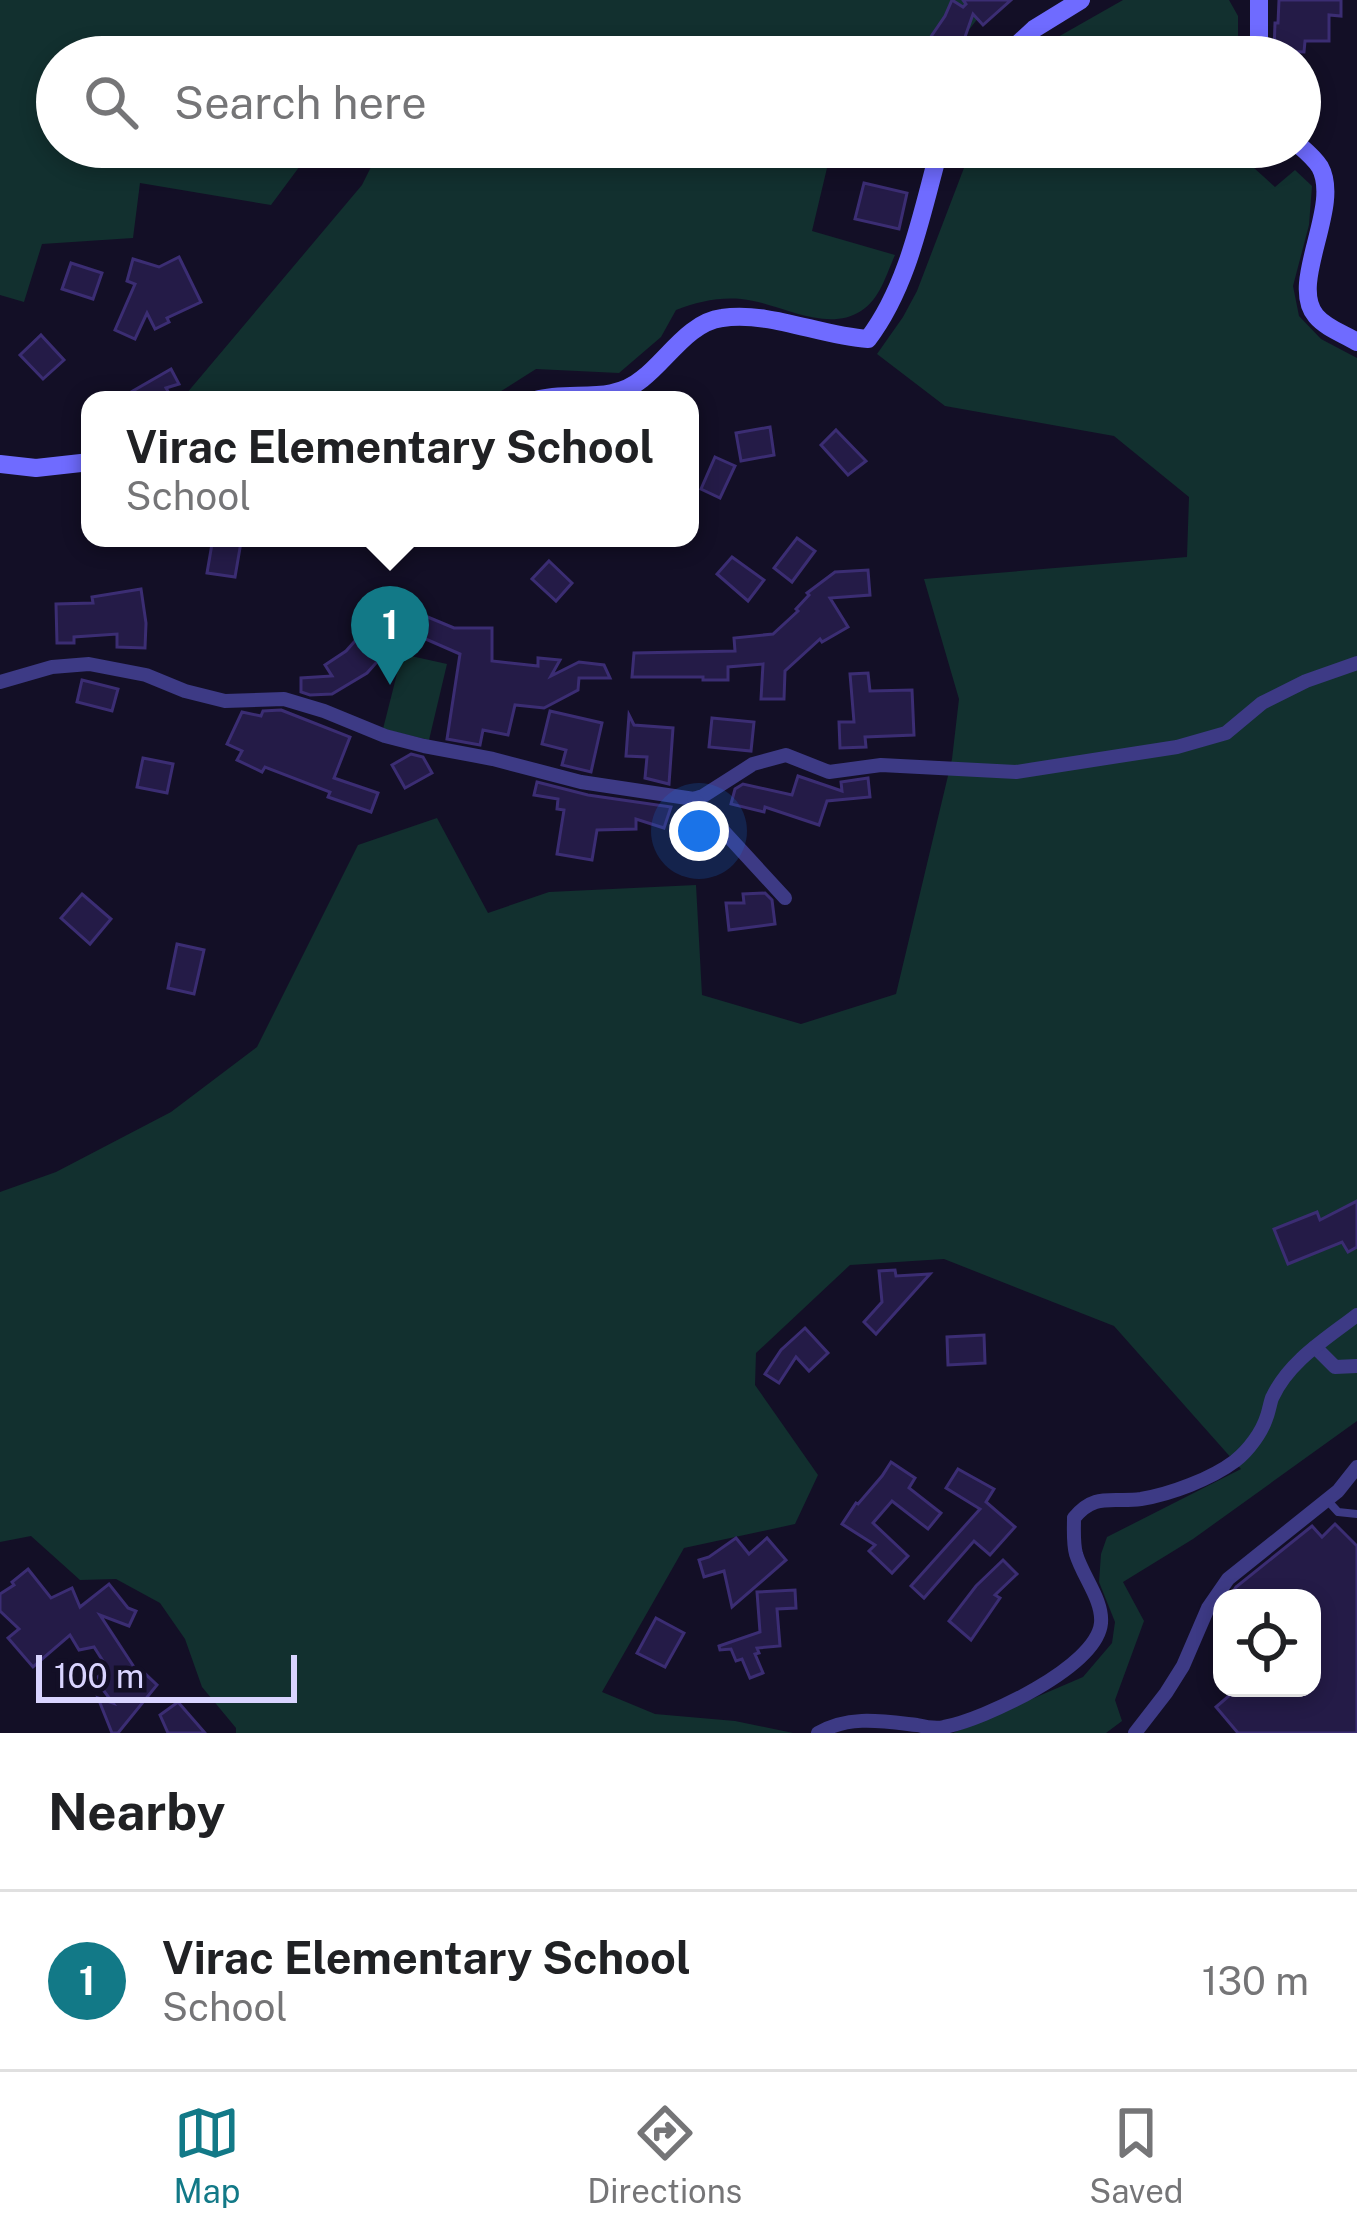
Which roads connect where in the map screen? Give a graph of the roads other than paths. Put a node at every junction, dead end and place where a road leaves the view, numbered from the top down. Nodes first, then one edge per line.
1 (1081, 0) edge
2 (1259, 0) edge
3 (1026, 36) edge
4 (1259, 36) edge
5 (934, 168) edge
6 (1319, 168) edge
7 (1357, 342) edge
8 (623, 391) edge
9 (81, 463) edge
10 (0, 464) edge
11 (1357, 663) edge
12 (0, 682) edge
13 (694, 799) junction
14 (785, 898) dead end
15 (1357, 1315) edge
16 (1315, 1347) junction
17 (1357, 1366) edge
18 (1357, 1467) edge
19 (1327, 1500) junction
20 (1357, 1514) edge
21 (818, 1733) edge
22 (1135, 1733) edge

1 - 3 main road
2 - 4 main road
5 - 8 main road
6 - 7 main road
9 - 10 main road
11 - 13 street
12 - 13 street
13 - 14 street
15 - 16 street
16 - 17 street
16 - 21 street
18 - 19 street
19 - 20 lane
19 - 22 street

